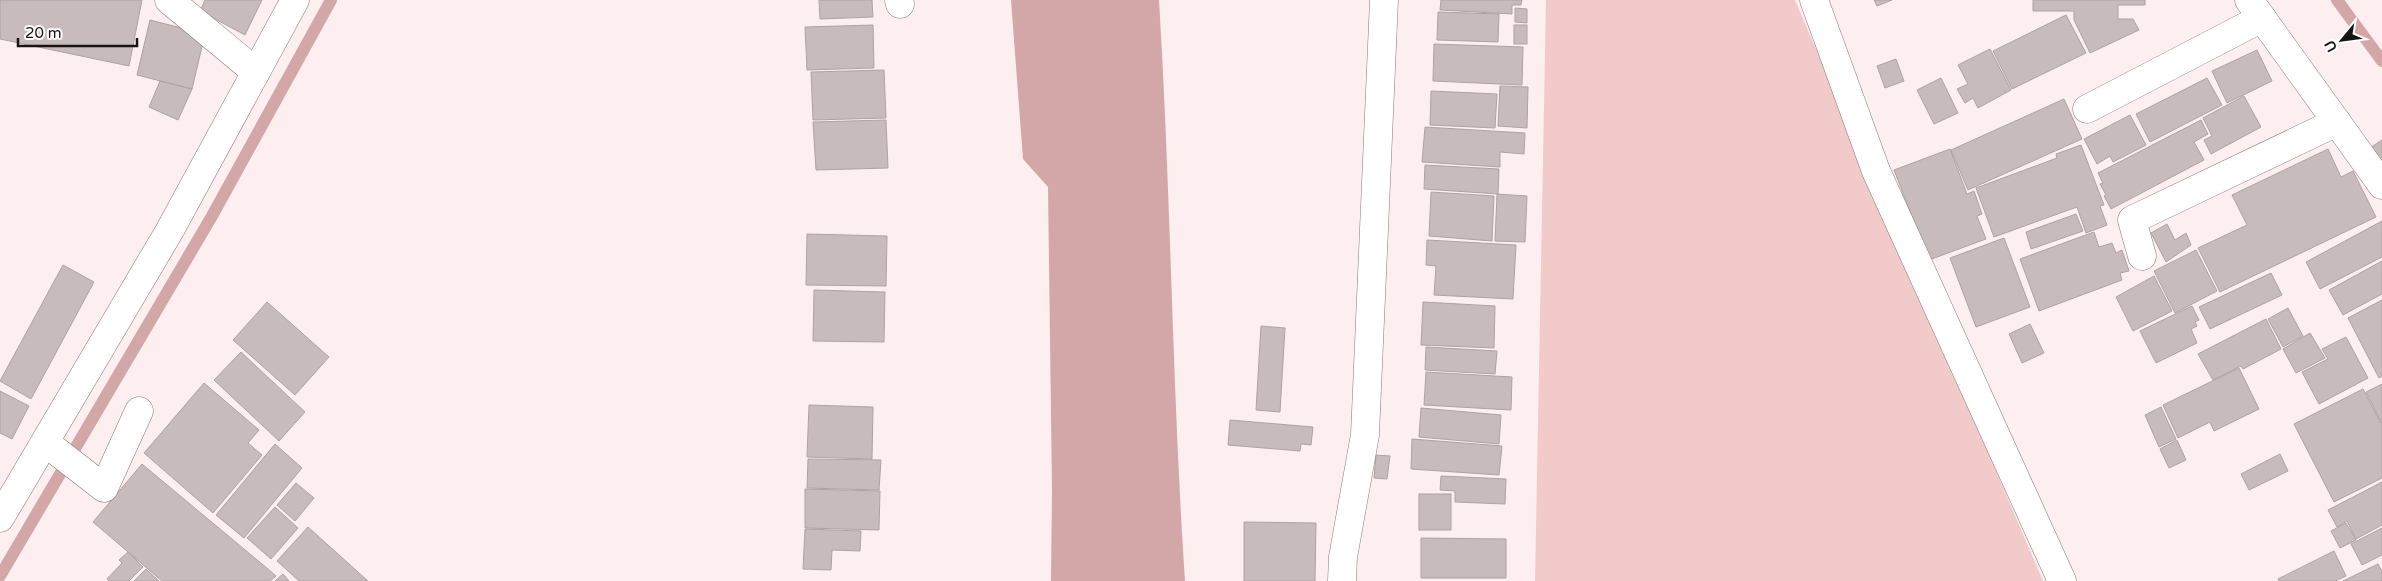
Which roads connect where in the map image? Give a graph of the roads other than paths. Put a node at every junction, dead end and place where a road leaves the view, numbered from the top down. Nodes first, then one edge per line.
1 (169, 0) edge
2 (295, 0) edge
3 (1384, 0) edge
4 (1814, 0) edge
5 (2256, 9) edge
6 (256, 72) junction
7 (2087, 109) dead end
8 (2337, 122) junction
9 (2382, 185) edge
10 (2142, 256) dead end
11 (139, 411) dead end
12 (49, 447) junction
13 (0, 518) edge
14 (1342, 581) edge
15 (2062, 581) edge

1 - 6 street
2 - 6 street
3 - 14 street
4 - 15 street
5 - 7 street
5 - 8 street
6 - 12 street
8 - 9 street
8 - 10 street
11 - 12 street
12 - 13 street

